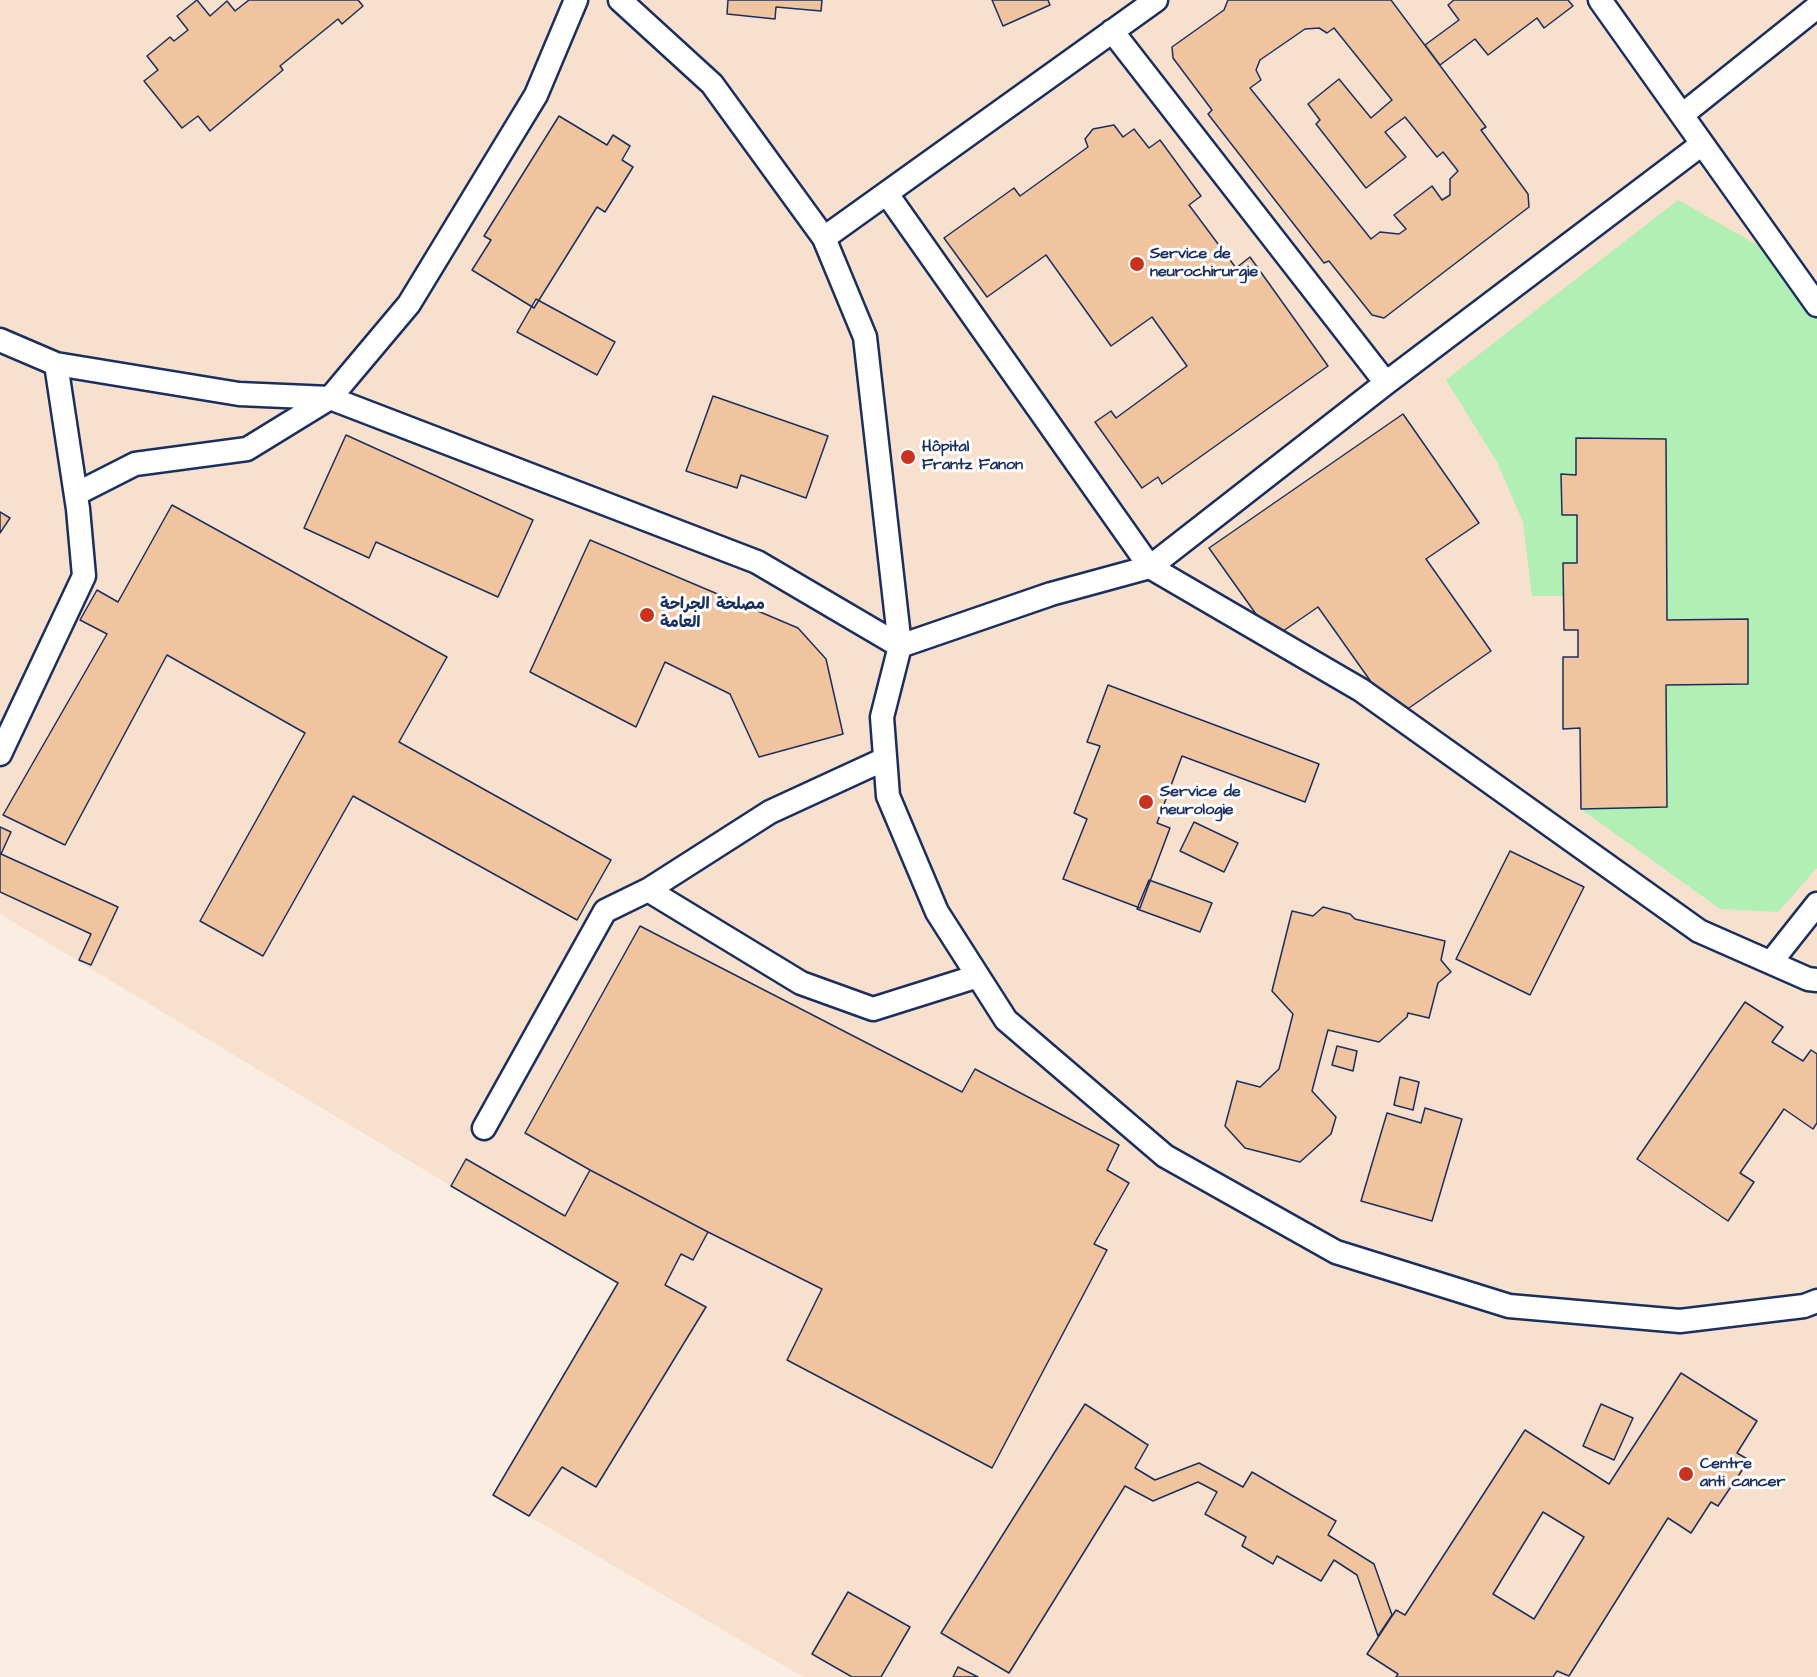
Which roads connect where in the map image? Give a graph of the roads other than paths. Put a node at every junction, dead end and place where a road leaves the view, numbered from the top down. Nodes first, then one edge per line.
1 (576, 0) edge
2 (620, 0) edge
3 (1156, 0) edge
4 (1600, 0) edge
5 (1817, 7) edge
6 (1112, 31) junction
7 (1682, 115) junction
8 (1702, 144) junction
9 (887, 194) junction
10 (824, 238) junction
11 (1817, 305) edge
12 (0, 340) edge
13 (56, 364) junction
14 (1386, 383) junction
15 (330, 398) junction
16 (76, 494) junction
17 (1150, 567) junction
18 (900, 646) junction
19 (0, 754) edge
20 (885, 759) junction
21 (648, 890) junction
22 (1817, 904) edge
23 (1771, 962) junction
24 (978, 976) junction
25 (1817, 980) edge
26 (484, 1128) dead end
27 (1817, 1301) edge

1 - 15 lane
2 - 10 lane
3 - 6 lane
4 - 7 lane
5 - 7 lane
6 - 9 lane
6 - 14 lane
7 - 8 lane
8 - 11 lane
8 - 14 lane
9 - 10 lane
9 - 17 lane
10 - 18 lane
12 - 13 lane
13 - 15 lane
13 - 16 lane
14 - 17 lane
15 - 16 lane
15 - 18 lane
16 - 19 lane
17 - 18 lane
17 - 23 lane
18 - 20 lane
20 - 21 lane
20 - 24 lane
21 - 24 lane
21 - 26 lane
22 - 23 lane
23 - 25 lane
24 - 27 lane

